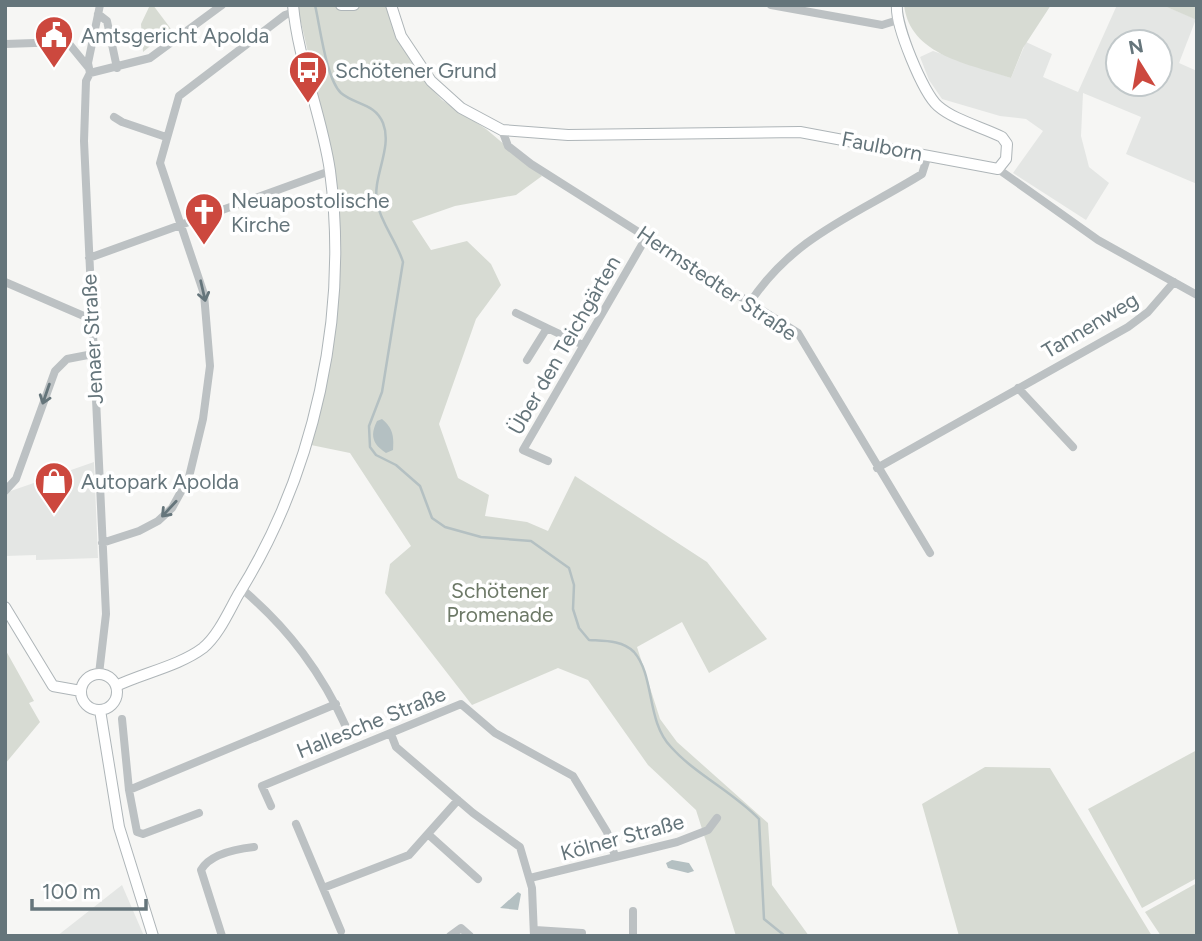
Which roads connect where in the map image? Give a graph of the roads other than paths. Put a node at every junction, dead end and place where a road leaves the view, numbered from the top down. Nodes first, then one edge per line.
1 (222, 5) edge
2 (341, 5) edge
3 (354, 5) edge
4 (391, 5) edge
5 (771, 5) edge
6 (897, 5) edge
7 (99, 9) edge
8 (293, 9) edge
9 (898, 20) junction
10 (5, 44) edge
11 (89, 66) junction
12 (117, 68) junction
13 (114, 117) dead end
14 (502, 130) junction
15 (529, 134) joint
16 (166, 137) junction
17 (928, 155) junction
18 (998, 169) junction
19 (330, 171) junction
20 (182, 226) junction
21 (647, 236) junction
22 (89, 258) junction
23 (5, 282) edge
24 (1174, 282) junction
25 (1197, 295) edge
26 (749, 304) junction
27 (516, 313) dead end
28 (93, 320) junction
29 (547, 328) junction
30 (583, 345) junction
31 (93, 354) junction
32 (527, 360) dead end
33 (1018, 388) junction
34 (1073, 447) dead end
35 (548, 461) dead end
36 (877, 468) junction
37 (5, 491) edge
38 (102, 544) junction
39 (929, 553) dead end
40 (242, 589) junction
41 (5, 607) edge
42 (99, 674) junction
43 (116, 686) junction
44 (81, 691) junction
45 (335, 704) junction
46 (100, 710) junction
47 (122, 719) dead end
48 (347, 729) dead end
49 (391, 734) junction
50 (129, 790) junction
51 (458, 800) junction
52 (271, 806) dead end
53 (199, 813) dead end
54 (717, 818) dead end
55 (296, 824) dead end
56 (429, 835) junction
57 (254, 847) dead end
58 (615, 856) junction
59 (530, 878) junction
60 (478, 879) dead end
61 (323, 888) junction
62 (633, 911) dead end
63 (341, 931) dead end
64 (535, 933) edge
65 (582, 933) dead end
66 (153, 936) edge
67 (222, 936) edge
68 (450, 936) edge
69 (470, 936) edge
70 (633, 936) edge

1 - 12 street
2 - 3 street
4 - 14 street, Hermstedter Straße
5 - 9 street
6 - 9 street
7 - 11 street, Jenaer Straße
7 - 12 street
8 - 16 street
8 - 19 street
9 - 18 street
10 - 11 street
11 - 12 street
11 - 22 street, Jenaer Straße
13 - 16 street
14 - 15 street, Hermstedter Straße
14 - 21 street, Hermstedter Straße
15 - 17 street, Faulborn
16 - 20 street
17 - 18 street, Faulborn
17 - 26 street
18 - 24 street, Faulborn
19 - 20 street
19 - 40 street
20 - 22 street
20 -> 38 street
21 - 26 street, Hermstedter Straße
21 - 30 street, Über den Teichgärten
22 - 28 street, Jenaer Straße
23 - 28 street
24 - 25 street, Faulborn
24 - 33 street, Tannenweg
26 - 36 street, Hermstedter Straße
27 - 29 street, Über den Teichgärten
28 - 31 street, Jenaer Straße
29 - 30 street, Über den Teichgärten
29 - 32 street
30 - 35 street, Über den Teichgärten
31 -> 37 street
31 - 38 street, Jenaer Straße
33 - 34 street
33 - 36 street, Tannenweg
36 - 39 street, Hermstedter Straße
38 - 42 street, Jenaer Straße
40 - 43 street
40 - 45 street
41 - 44 street
42 - 43 street
42 - 44 street
43 - 46 street
44 - 46 street
45 - 48 street
45 - 50 street
46 - 66 street
47 - 50 street
49 - 51 street
49 - 52 street, Hallesche Straße
49 - 58 street, Hallesche Straße
50 - 53 street
51 - 56 street
51 - 59 street
54 - 58 street, Kölner Straße
55 - 61 street
56 - 60 street
56 - 61 street
57 - 67 street
58 - 59 street, Kölner Straße
59 - 64 street
61 - 63 street
62 - 70 street
64 - 65 street
68 - 69 street

